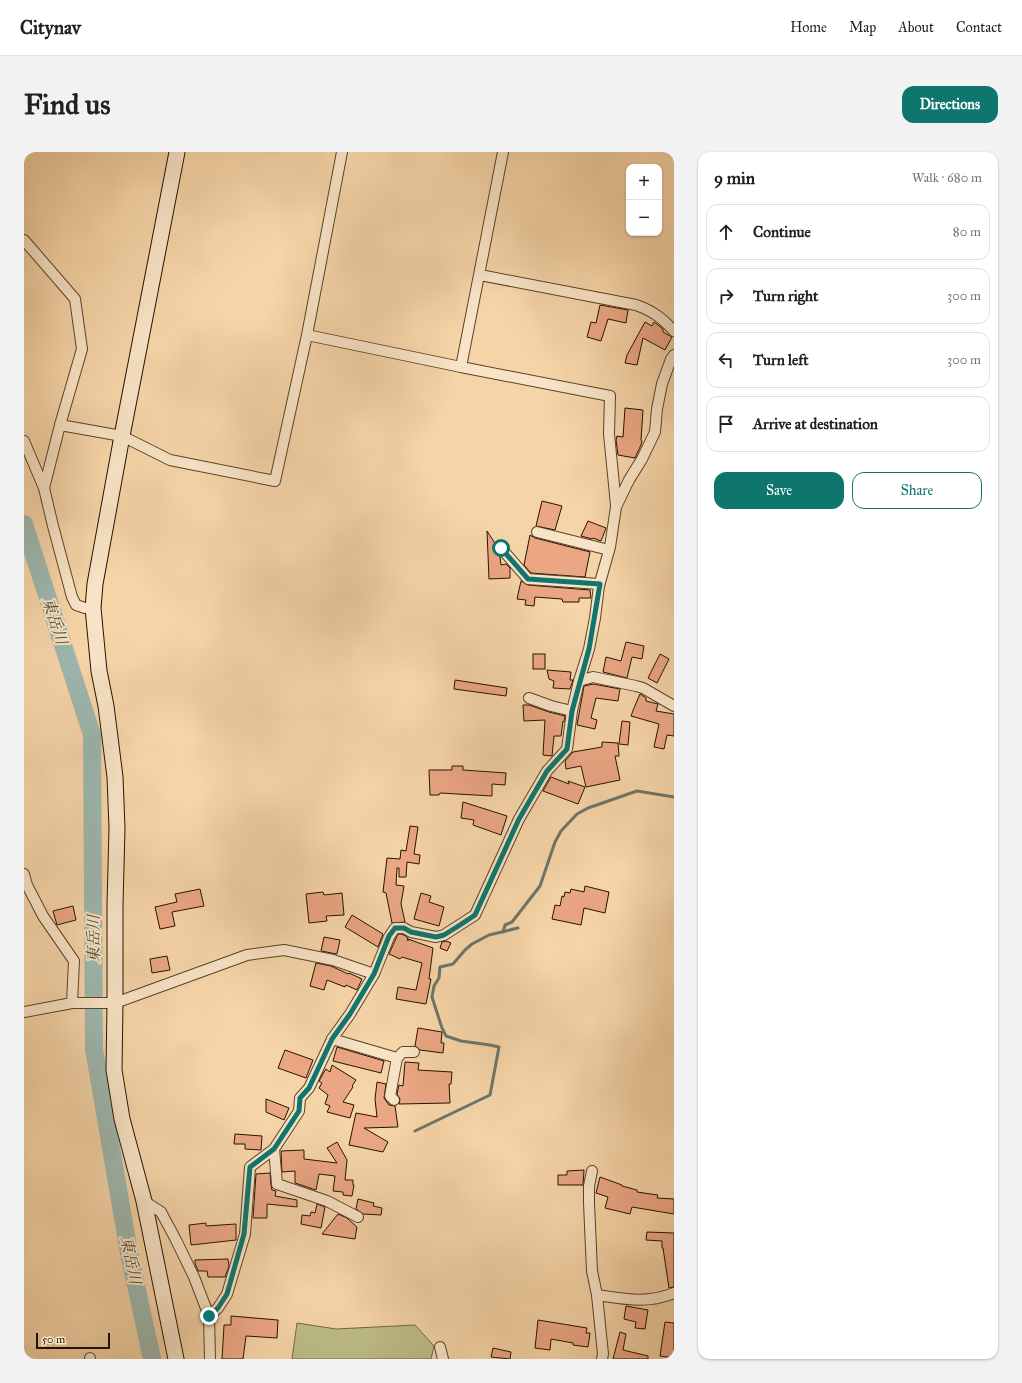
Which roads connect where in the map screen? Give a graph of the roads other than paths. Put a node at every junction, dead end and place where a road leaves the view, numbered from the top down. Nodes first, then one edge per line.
1 (177, 152) edge
2 (342, 152) edge
3 (503, 152) edge
4 (24, 240) edge
5 (480, 275) junction
6 (674, 331) edge
7 (307, 335) junction
8 (674, 355) edge
9 (461, 367) junction
10 (60, 425) junction
11 (122, 436) junction
12 (24, 441) edge
13 (44, 488) junction
14 (616, 507) junction
15 (537, 532) dead end
16 (501, 548) dead end
17 (609, 550) junction
18 (517, 578) dead end
19 (528, 579) junction
20 (600, 584) junction
21 (93, 608) junction
22 (579, 681) junction
23 (529, 698) dead end
24 (674, 706) edge
25 (572, 711) junction
26 (24, 874) edge
27 (374, 974) junction
28 (72, 1003) junction
29 (115, 1003) junction
30 (24, 1012) edge
31 (332, 1039) junction
32 (414, 1052) dead end
33 (396, 1058) junction
34 (394, 1100) dead end
35 (274, 1149) junction
36 (592, 1171) dead end
37 (144, 1201) junction
38 (358, 1217) dead end
39 (674, 1293) edge
40 (597, 1295) junction
41 (209, 1316) junction
42 (440, 1347) dead end
43 (176, 1359) edge
44 (210, 1359) edge
45 (443, 1359) edge
46 (602, 1359) edge

1 - 11 street
2 - 7 street
3 - 5 street
4 - 10 street
5 - 6 street
5 - 9 street
7 - 9 street
7 - 11 street
8 - 14 street
9 - 14 street
10 - 11 street
10 - 13 street
11 - 21 street
12 - 13 street
13 - 21 street
14 - 17 street
15 - 17 street
16 - 19 street
17 - 20 street
18 - 19 street
19 - 20 street
20 - 22 street
21 - 29 street
22 - 24 street
22 - 25 street
23 - 25 street
25 - 27 street
26 - 28 street
27 - 29 street
27 - 31 street
28 - 29 street
28 - 30 street
29 - 37 street
31 - 33 street
31 - 35 street
32 - 33 street
33 - 34 street
35 - 38 street
35 - 41 street
36 - 40 street
37 - 41 street
37 - 43 street
39 - 40 street
40 - 46 street
41 - 44 street
42 - 45 street

